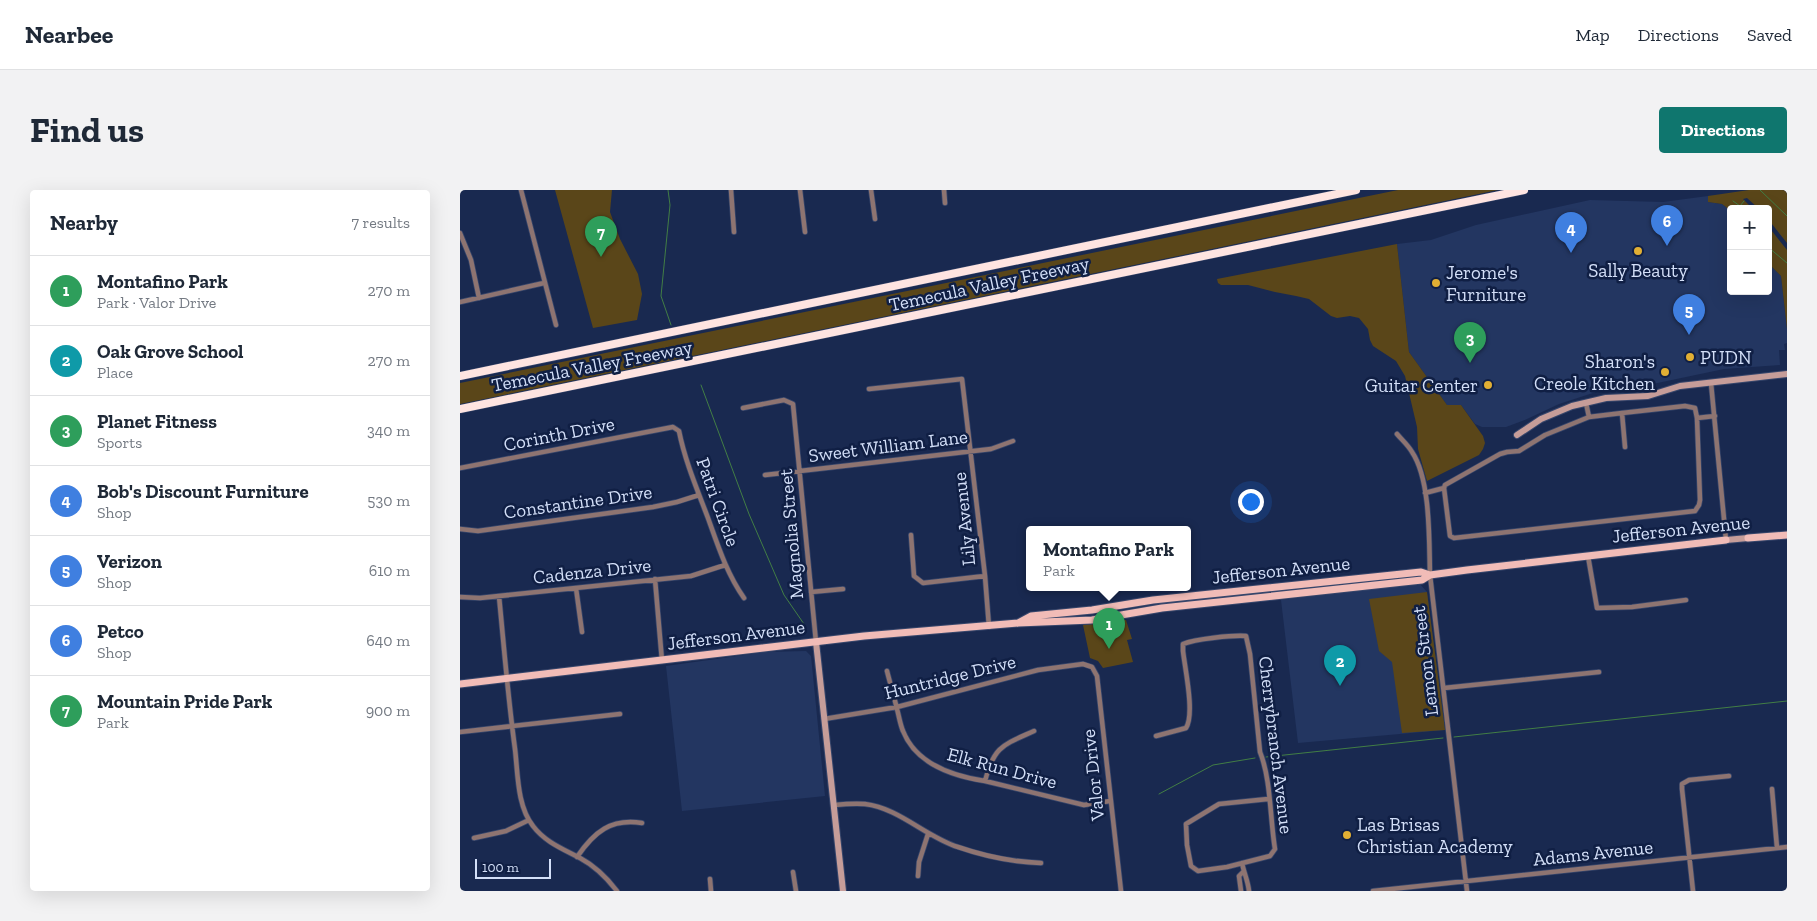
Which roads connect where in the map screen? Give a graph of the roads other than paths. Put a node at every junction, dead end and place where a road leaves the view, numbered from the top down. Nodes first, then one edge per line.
1 (521, 190) edge
2 (731, 190) edge
3 (800, 190) edge
4 (871, 190) edge
5 (944, 190) edge
6 (1356, 190) edge
7 (1524, 190) edge
8 (946, 203) dead end
9 (875, 219) dead end
10 (734, 232) dead end
11 (805, 232) dead end
12 (460, 233) edge
13 (544, 284) junction
14 (479, 298) junction
15 (460, 302) edge
16 (556, 325) dead end
17 (1787, 374) edge
18 (460, 376) edge
19 (1711, 383) junction
20 (869, 390) dead end
21 (1586, 403) junction
22 (743, 408) dead end
23 (460, 409) edge
24 (1622, 413) junction
25 (1715, 416) junction
26 (1590, 418) junction
27 (1697, 418) junction
28 (660, 429) joint
29 (1397, 434) dead end
30 (1517, 435) dead end
31 (1013, 441) dead end
32 (1625, 447) dead end
33 (972, 452) junction
34 (462, 468) edge
35 (800, 472) junction
36 (765, 475) dead end
37 (1444, 488) junction
38 (1425, 493) junction
39 (699, 495) junction
40 (460, 529) edge
41 (911, 535) dead end
42 (1787, 535) edge
43 (1748, 538) joint
44 (1726, 540) junction
45 (1588, 556) junction
46 (725, 565) junction
47 (1430, 575) junction
48 (985, 576) junction
49 (655, 579) junction
50 (576, 588) junction
51 (843, 589) dead end
52 (1240, 591) junction
53 (811, 592) junction
54 (499, 596) junction
55 (460, 597) edge
56 (744, 598) dead end
57 (1686, 600) dead end
58 (1162, 608) junction
59 (1018, 623) junction
60 (989, 627) junction
61 (582, 632) dead end
62 (816, 642) junction
63 (662, 661) junction
64 (1083, 664) joint
65 (887, 671) dead end
66 (1599, 672) dead end
67 (507, 679) junction
68 (460, 684) edge
69 (1444, 688) junction
70 (897, 707) junction
71 (620, 714) dead end
72 (824, 719) junction
73 (512, 727) junction
74 (1034, 731) dead end
75 (460, 732) edge
76 (1156, 736) dead end
77 (1729, 776) dead end
78 (985, 781) junction
79 (1772, 789) dead end
80 (1268, 799) junction
81 (1110, 801) junction
82 (834, 805) junction
83 (529, 820) junction
84 (642, 824) dead end
85 (928, 834) junction
86 (474, 838) dead end
87 (1787, 847) edge
88 (1777, 848) junction
89 (577, 857) junction
90 (1689, 858) junction
91 (1041, 863) dead end
92 (1242, 863) junction
93 (793, 872) dead end
94 (1243, 872) junction
95 (918, 876) dead end
96 (710, 879) dead end
97 (1466, 882) junction
98 (1248, 884) junction
99 (1240, 885) junction
100 (617, 891) edge
101 (711, 891) edge
102 (796, 891) edge
103 (843, 891) edge
104 (1121, 891) edge
105 (1241, 891) edge
106 (1249, 891) edge
107 (1373, 891) edge
108 (1467, 891) edge
109 (1693, 891) edge

1 - 13 street
2 - 10 street
3 - 11 street
4 - 9 street
5 - 8 street
6 - 18 highway, Temecula Valley Freeway
7 - 23 highway, Temecula Valley Freeway
12 - 14 street
13 - 14 street
13 - 16 street
14 - 15 street
17 - 19 street
19 - 21 street
19 - 25 street
20 - 33 street, Lily Avenue
21 - 26 street
21 - 30 street
22 - 35 street, Magnolia Street
24 - 26 street
24 - 27 street
24 - 32 street
25 - 27 street
25 - 44 street
26 - 37 street
27 - 37 street
28 - 34 street, Corinth Drive
28 - 39 street, Patri Circle
29 - 38 street, Lemon Street
31 - 33 street, Sweet William Lane
33 - 35 street, Sweet William Lane
33 - 48 street, Lily Avenue
35 - 36 street, Sweet William Lane
35 - 53 street, Magnolia Street
37 - 38 street
38 - 47 street, Lemon Street
39 - 40 street, Constantine Drive
39 - 46 street, Patri Circle
41 - 48 street
42 - 43 main road, Jefferson Avenue
43 - 44 street, Jefferson Avenue
44 - 45 main road, Jefferson Avenue
45 - 47 main road, Jefferson Avenue
45 - 57 street
46 - 49 street, Cadenza Drive
46 - 56 street, Patri Circle
47 - 52 main road, Jefferson Avenue
47 - 58 main road, Jefferson Avenue
47 - 69 street, Lemon Street
48 - 60 street, Lily Avenue
49 - 50 street, Cadenza Drive
49 - 63 street
50 - 54 street, Cadenza Drive
50 - 61 street
51 - 53 street
52 - 58 main road
52 - 59 main road, Jefferson Avenue
53 - 62 street, Magnolia Street
54 - 55 street, Cadenza Drive
54 - 67 street
58 - 59 main road, Jefferson Avenue
59 - 60 main road, Jefferson Avenue
60 - 62 main road, Jefferson Avenue
62 - 63 main road, Jefferson Avenue
62 - 72 street, Magnolia Street
63 - 67 main road, Jefferson Avenue
64 - 70 street, Huntridge Drive
64 - 81 street, Valor Drive
65 - 70 street, Elk Run Drive
66 - 69 street
67 - 68 main road, Jefferson Avenue
67 - 73 street
69 - 97 street, Lemon Street
70 - 72 street, Huntridge Drive
70 - 78 street, Elk Run Drive
71 - 73 street
72 - 82 street, Magnolia Street
73 - 75 street
73 - 83 street
74 - 78 street
76 - 80 street, Cherrybranch Avenue
77 - 90 street
78 - 81 street, Elk Run Drive
79 - 88 street
80 - 92 street, Cherrybranch Avenue
80 - 92 street
81 - 104 street, Valor Drive
82 - 85 street
82 - 103 street, Magnolia Street
83 - 86 street
83 - 89 street
84 - 89 street
85 - 91 street
85 - 95 street
87 - 88 street, Adams Avenue
88 - 90 street, Adams Avenue
89 - 100 street
90 - 97 street, Adams Avenue
90 - 109 street
92 - 94 street
93 - 102 street
94 - 98 street
94 - 99 street
96 - 101 street
97 - 107 street, Adams Avenue
97 - 108 street, Lemon Street
98 - 99 street
98 - 106 street
99 - 105 street

